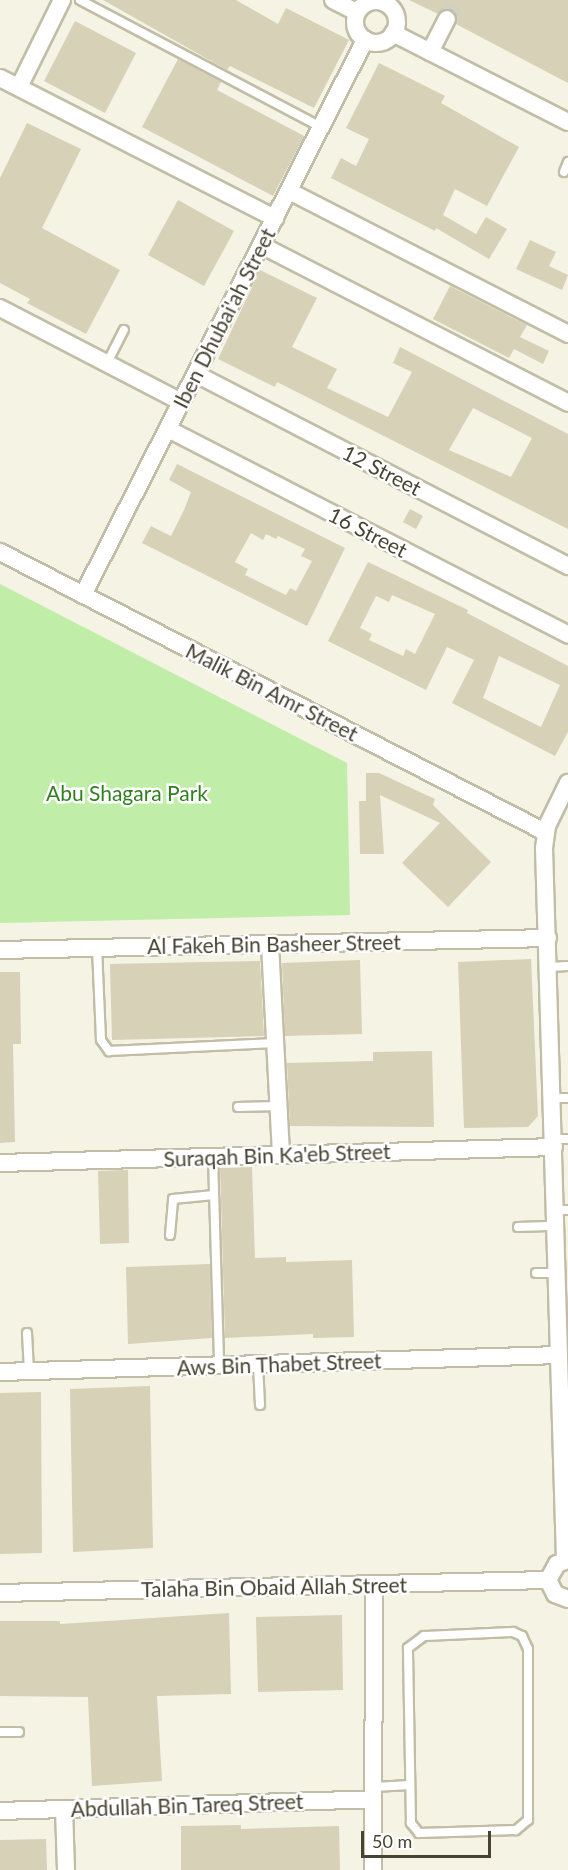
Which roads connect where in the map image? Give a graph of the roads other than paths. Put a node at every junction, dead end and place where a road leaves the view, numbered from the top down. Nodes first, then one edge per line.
1 (62, 0) edge
2 (80, 0) edge
3 (333, 0) edge
4 (383, 1) edge
5 (357, 12) junction
6 (447, 19) tunnel mouth
7 (393, 33) junction
8 (365, 40) junction
9 (430, 52) junction
10 (0, 78) edge
11 (19, 87) junction
12 (568, 122) edge
13 (321, 127) junction
14 (568, 162) edge
15 (564, 172) dead end
16 (289, 191) junction
17 (275, 219) junction
18 (261, 245) junction
19 (0, 308) edge
20 (124, 330) dead end
21 (568, 334) edge
22 (107, 363) junction
23 (196, 374) junction
24 (182, 402) junction
25 (568, 403) edge
26 (168, 429) junction
27 (0, 552) edge
28 (568, 566) edge
29 (83, 596) junction
30 (568, 635) edge
31 (568, 783) edge
32 (545, 832) junction
33 (548, 938) junction
34 (270, 944) junction
35 (97, 948) junction
36 (0, 950) edge
37 (568, 966) edge
38 (549, 967) junction
39 (276, 1043) junction
40 (560, 1098) edge
41 (279, 1106) junction
42 (238, 1107) dead end
43 (559, 1142) edge
44 (281, 1154) junction
45 (213, 1158) junction
46 (0, 1163) edge
47 (214, 1195) junction
48 (560, 1216) edge
49 (518, 1227) dead end
50 (170, 1234) dead end
51 (557, 1273) junction
52 (536, 1274) dead end
53 (27, 1333) dead end
54 (559, 1356) junction
55 (258, 1364) junction
56 (219, 1365) junction
57 (28, 1371) junction
58 (0, 1372) edge
59 (260, 1405) dead end
60 (567, 1560) edge
61 (548, 1580) junction
62 (374, 1584) junction
63 (0, 1593) edge
64 (568, 1599) edge
65 (0, 1732) edge
66 (19, 1732) dead end
67 (410, 1785) junction
68 (374, 1793) junction
69 (64, 1809) junction
70 (0, 1811) edge
71 (66, 1870) edge
72 (374, 1870) edge

1 - 11 street
2 - 13 lane
3 - 5 street
4 - 5 street
4 - 7 street
5 - 8 street
6 - 9 street
7 - 8 street
7 - 9 street
8 - 13 street, Iben Dhubai'ah Street
9 - 12 street
10 - 11 street
11 - 17 street
13 - 16 street, Iben Dhubai'ah Street
14 - 15 lane
16 - 17 street, Iben Dhubai'ah Street
16 - 21 street
17 - 18 street, Iben Dhubai'ah Street
18 - 23 street, Iben Dhubai'ah Street
18 - 25 street
19 - 22 street
20 - 22 lane
22 - 24 street
23 - 24 street, Iben Dhubai'ah Street
23 - 28 street, 12 Street
24 - 26 street, Iben Dhubai'ah Street
26 - 29 street, Iben Dhubai'ah Street
26 - 30 street, 16 Street
27 - 29 street, Malik Bin Amr Street
29 - 32 street, Malik Bin Amr Street
31 - 32 street
32 - 33 street
33 - 34 street, Al Fakeh Bin Basheer Street
33 - 38 street
34 - 35 street, Al Fakeh Bin Basheer Street
34 - 39 street
35 - 36 street, Al Fakeh Bin Basheer Street
35 - 39 lane
37 - 38 lane
38 - 40 street
39 - 41 street
40 - 43 street
41 - 42 lane
41 - 44 street
43 - 44 street, Suraqah Bin Ka'eb Street
43 - 48 street
44 - 45 street, Suraqah Bin Ka'eb Street
45 - 46 street, Suraqah Bin Ka'eb Street
45 - 47 lane
47 - 50 lane
47 - 56 lane
48 - 49 lane
48 - 51 street
51 - 52 lane
51 - 54 street
53 - 57 lane
54 - 55 street, Aws Bin Thabet Street
54 - 60 street
55 - 56 street, Aws Bin Thabet Street
55 - 59 lane
56 - 57 street, Aws Bin Thabet Street
57 - 58 street, Aws Bin Thabet Street
60 - 61 street
61 - 62 street, Talaha Bin Obaid Allah Street
61 - 64 street
62 - 63 street, Talaha Bin Obaid Allah Street
62 - 68 street
65 - 66 lane
67 - 67 lane
67 - 68 lane
68 - 69 street, Abdullah Bin Tareq Street
68 - 72 street
69 - 70 street, Abdullah Bin Tareq Street
69 - 71 street

